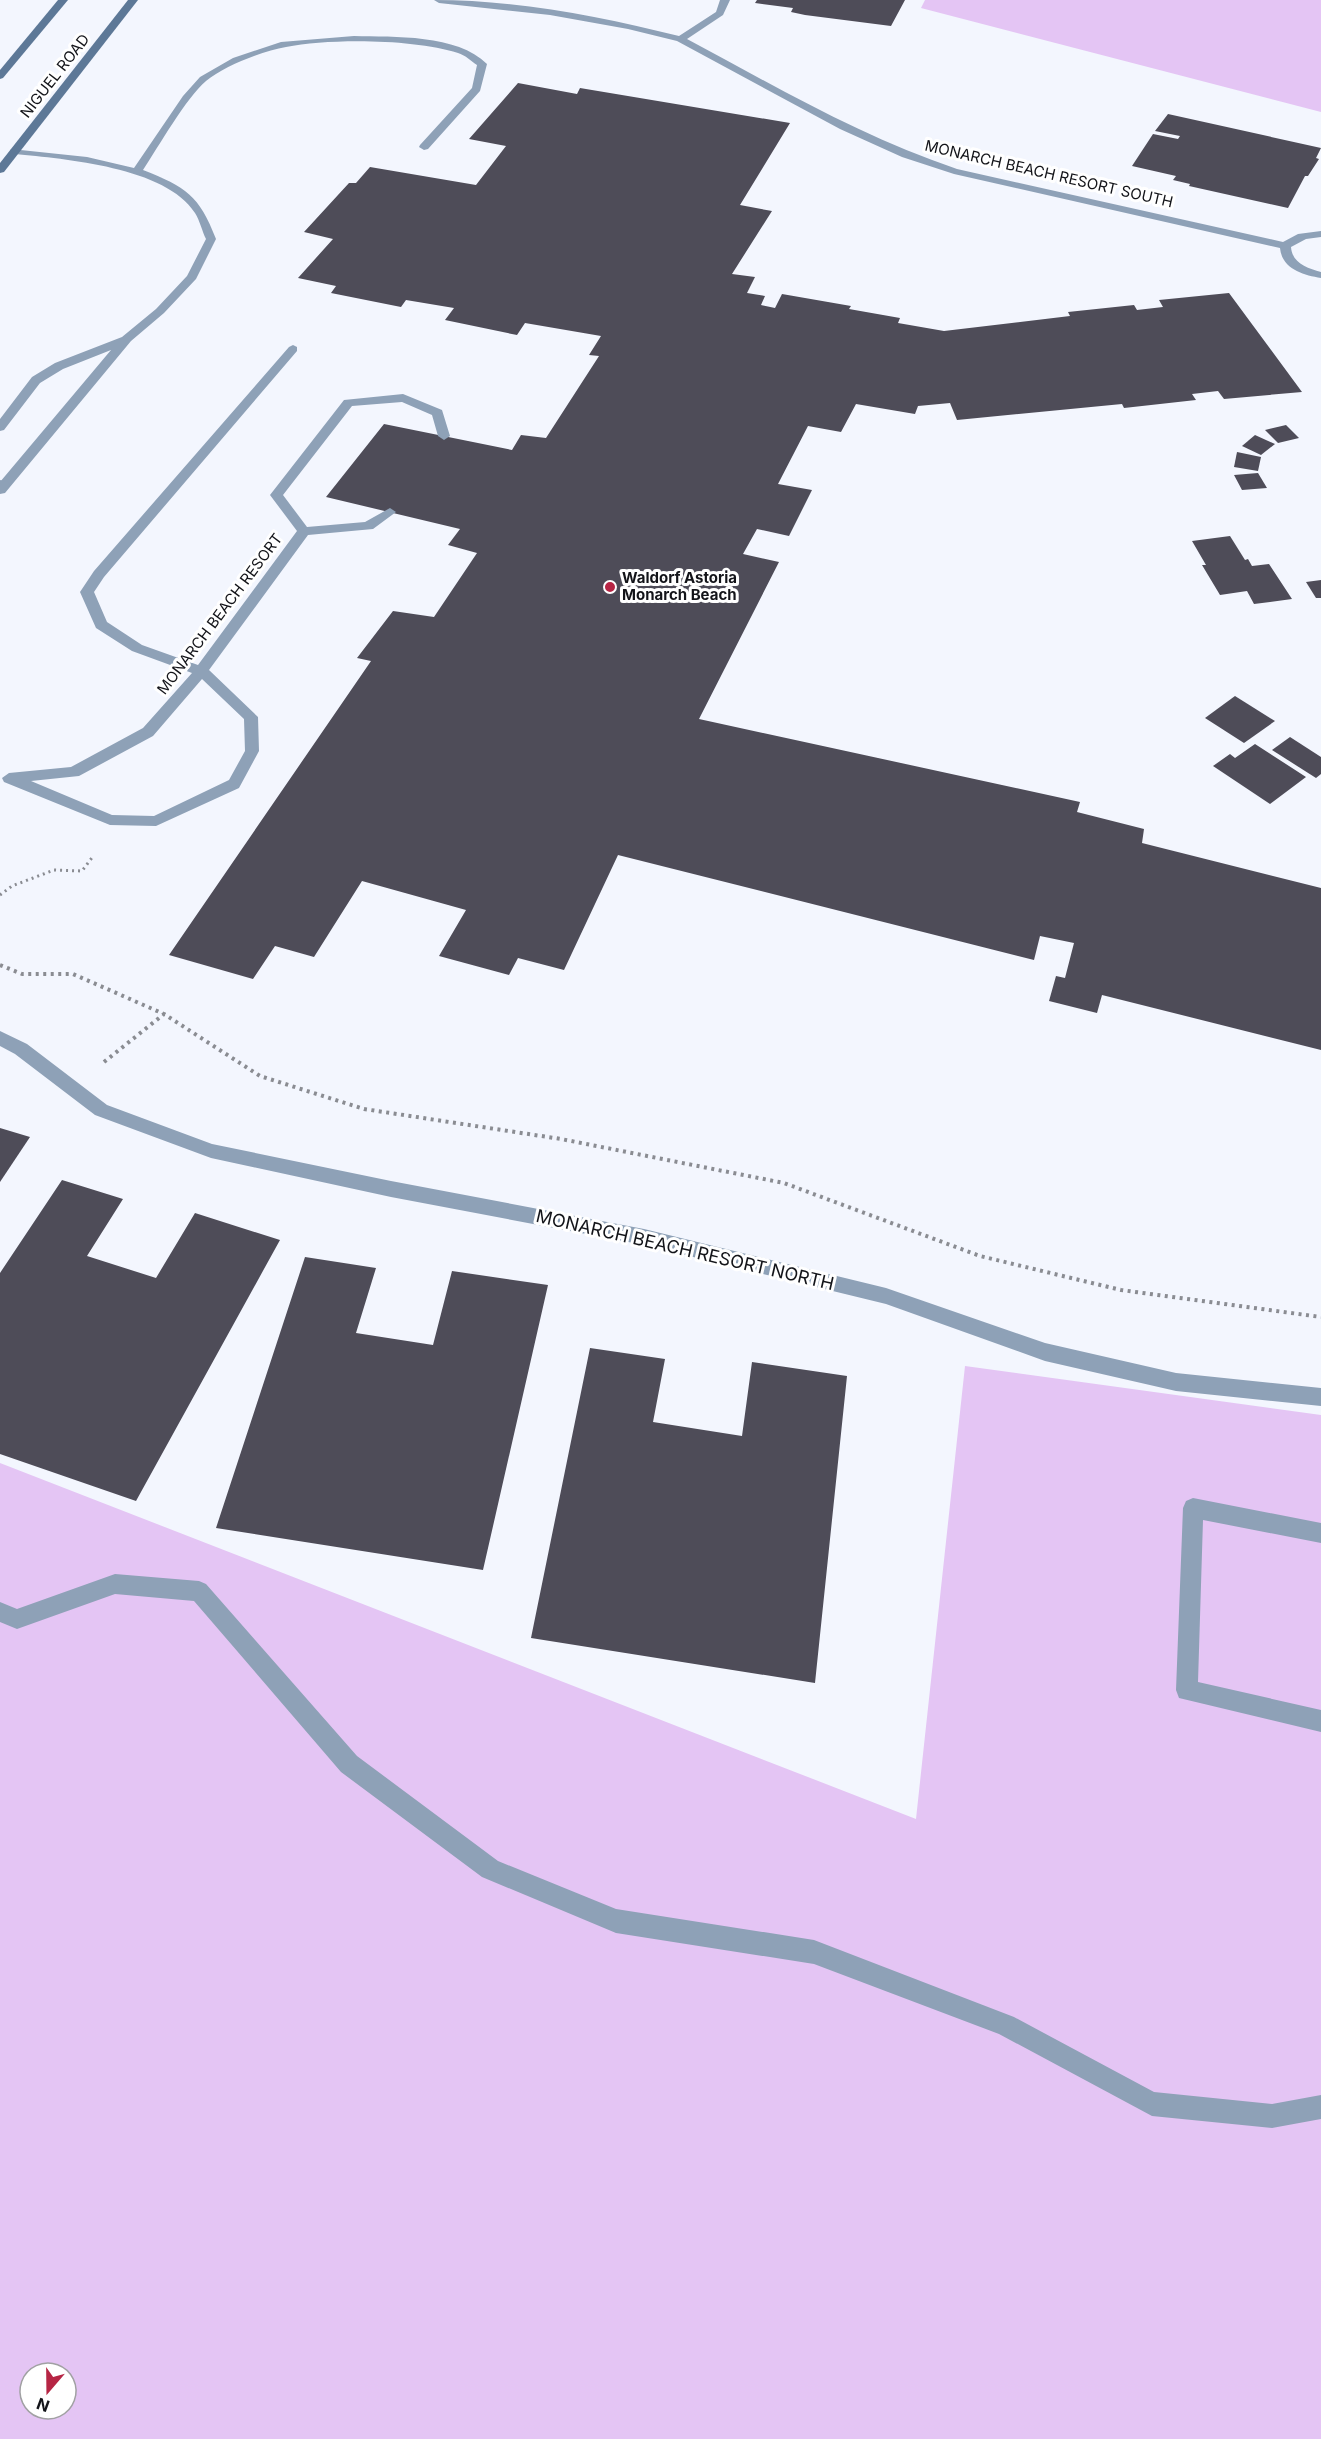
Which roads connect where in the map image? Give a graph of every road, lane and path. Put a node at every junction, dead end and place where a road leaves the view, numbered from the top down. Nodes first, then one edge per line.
1 (63, 0) edge
2 (133, 0) edge
3 (439, 0) edge
4 (725, 0) edge
5 (680, 39) junction
6 (0, 76) edge
7 (424, 147) dead end
8 (15, 151) junction
9 (0, 170) edge
10 (136, 171) junction
11 (1321, 234) edge
12 (1286, 246) junction
13 (1321, 275) edge
14 (128, 339) junction
15 (293, 349) dead end
16 (0, 427) edge
17 (444, 436) dead end
18 (1, 486) edge
19 (390, 512) dead end
20 (304, 531) junction
21 (201, 671) junction
22 (4, 779) edge
23 (85, 810) junction
24 (0, 895) edge
25 (0, 965) edge
26 (164, 1014) junction
27 (0, 1038) edge
28 (72, 1088) junction
29 (1321, 1317) edge
30 (1321, 1397) edge
31 (1321, 1533) edge
32 (0, 1612) edge
33 (1321, 1721) edge
34 (1321, 2107) edge

1 - 6 main road
2 - 8 main road, NIGUEL ROAD
3 - 5 street, MONARCH BEACH RESORT SOUTH
4 - 5 street
5 - 12 street, MONARCH BEACH RESORT SOUTH
7 - 10 street
8 - 9 main road, NIGUEL ROAD
8 - 10 street
10 - 14 street
11 - 12 street
12 - 13 street
14 - 16 street
14 - 18 street
15 - 21 street
17 - 20 street, MONARCH BEACH RESORT
19 - 20 street, MONARCH BEACH RESORT
20 - 21 street, MONARCH BEACH RESORT
21 - 22 street, MONARCH BEACH RESORT
21 - 23 street
22 - 23 street
23 - 24 path
25 - 26 path
26 - 28 path
26 - 29 path
27 - 28 street, MONARCH BEACH RESORT NORTH
28 - 30 street, MONARCH BEACH RESORT NORTH
31 - 33 street
32 - 34 street

